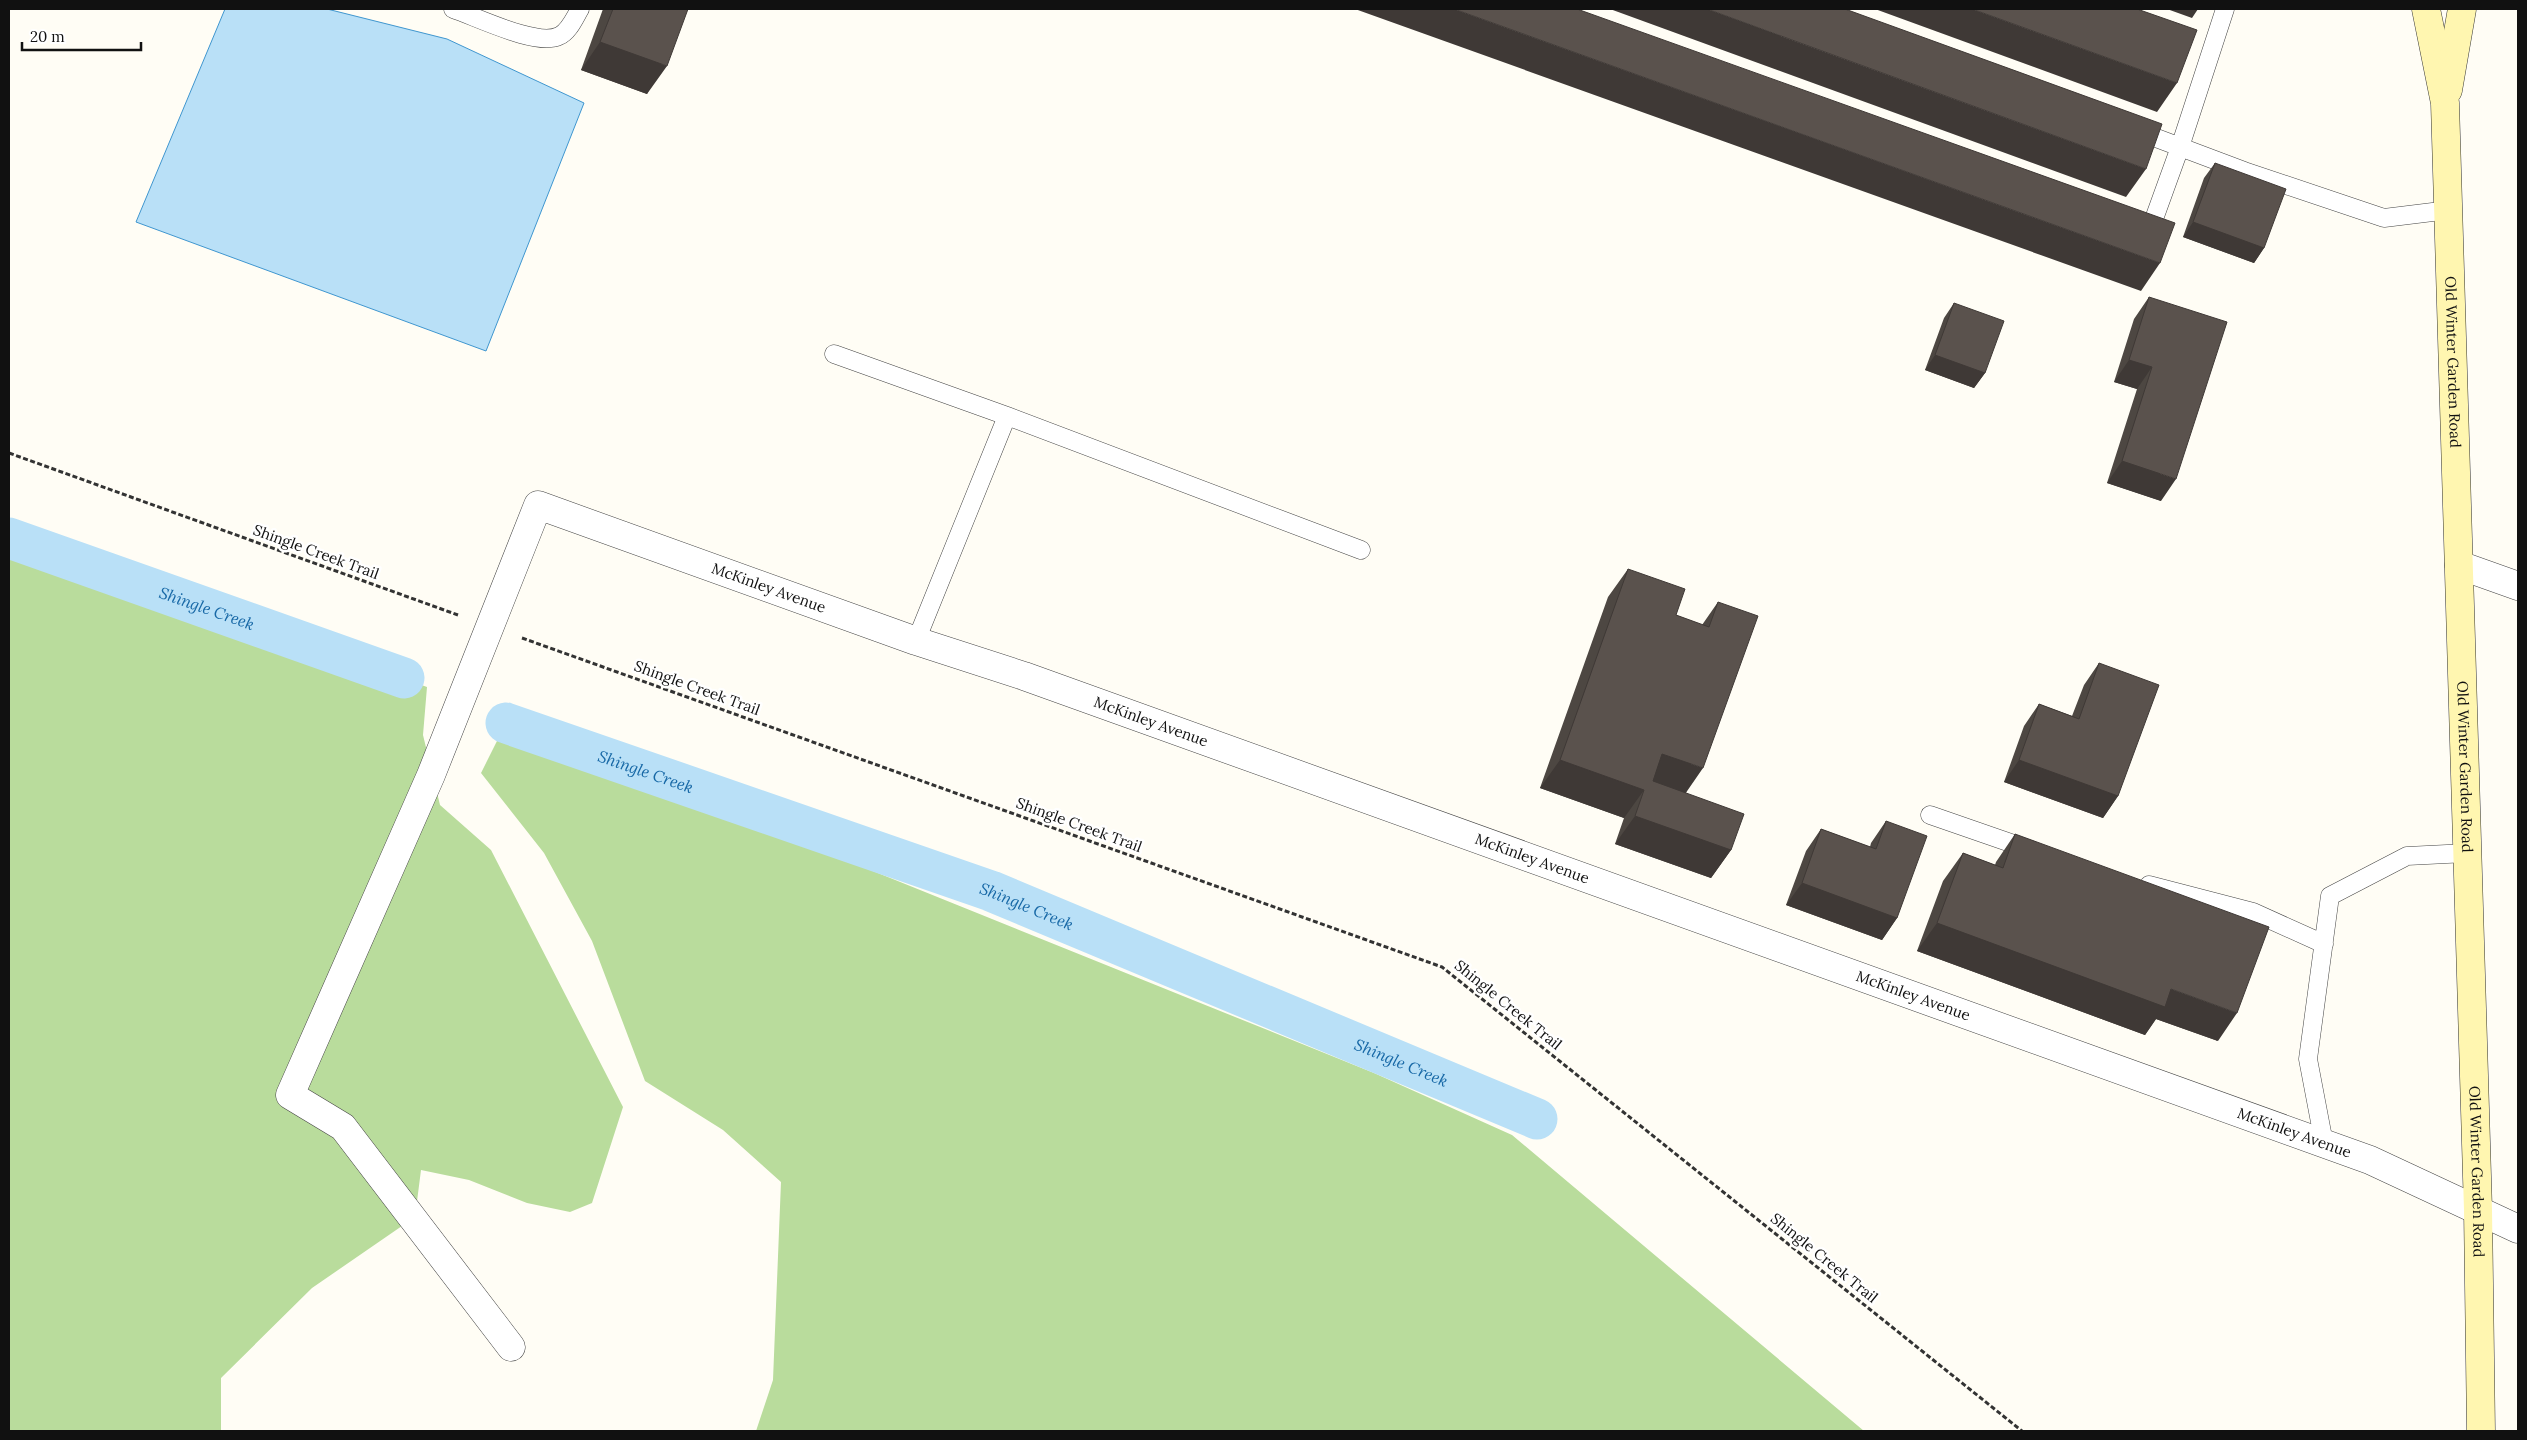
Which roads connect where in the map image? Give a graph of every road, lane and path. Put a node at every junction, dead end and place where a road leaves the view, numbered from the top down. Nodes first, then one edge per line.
1 (453, 9) edge
2 (580, 9) edge
3 (2225, 9) edge
4 (2426, 9) edge
5 (2462, 9) edge
6 (2446, 103) junction
7 (2116, 122) edge
8 (2180, 147) junction
9 (2448, 210) junction
10 (2122, 220) edge
11 (834, 354) dead end
12 (1007, 416) junction
13 (9, 454) edge
14 (1361, 550) dead end
15 (2459, 565) junction
16 (2518, 586) edge
17 (492, 627) junction
18 (916, 641) junction
19 (1930, 815) dead end
20 (2467, 853) junction
21 (2048, 855) edge
22 (2130, 880) edge
23 (2324, 944) junction
24 (2324, 1143) junction
25 (2478, 1210) junction
26 (2518, 1229) edge
27 (511, 1347) dead end
28 (2022, 1431) edge
29 (2481, 1431) edge

1 - 2 lane
3 - 8 lane
4 - 6 main road, Old Winter Garden Road
5 - 6 main road, Old Winter Garden Road
6 - 9 main road, Old Winter Garden Road
7 - 8 lane
8 - 9 lane
8 - 10 lane
9 - 15 main road, Old Winter Garden Road
11 - 12 lane
12 - 14 lane
12 - 18 lane
13 - 17 path, Shingle Creek Trail
15 - 16 street
15 - 20 main road, Old Winter Garden Road
17 - 18 street, McKinley Avenue
17 - 27 street
17 - 28 path, Shingle Creek Trail
18 - 24 street, McKinley Avenue
19 - 21 lane
20 - 23 lane
20 - 25 main road, Old Winter Garden Road
22 - 23 lane
23 - 24 lane
24 - 25 street, McKinley Avenue
25 - 26 street, McKinley Avenue
25 - 29 main road, Old Winter Garden Road

